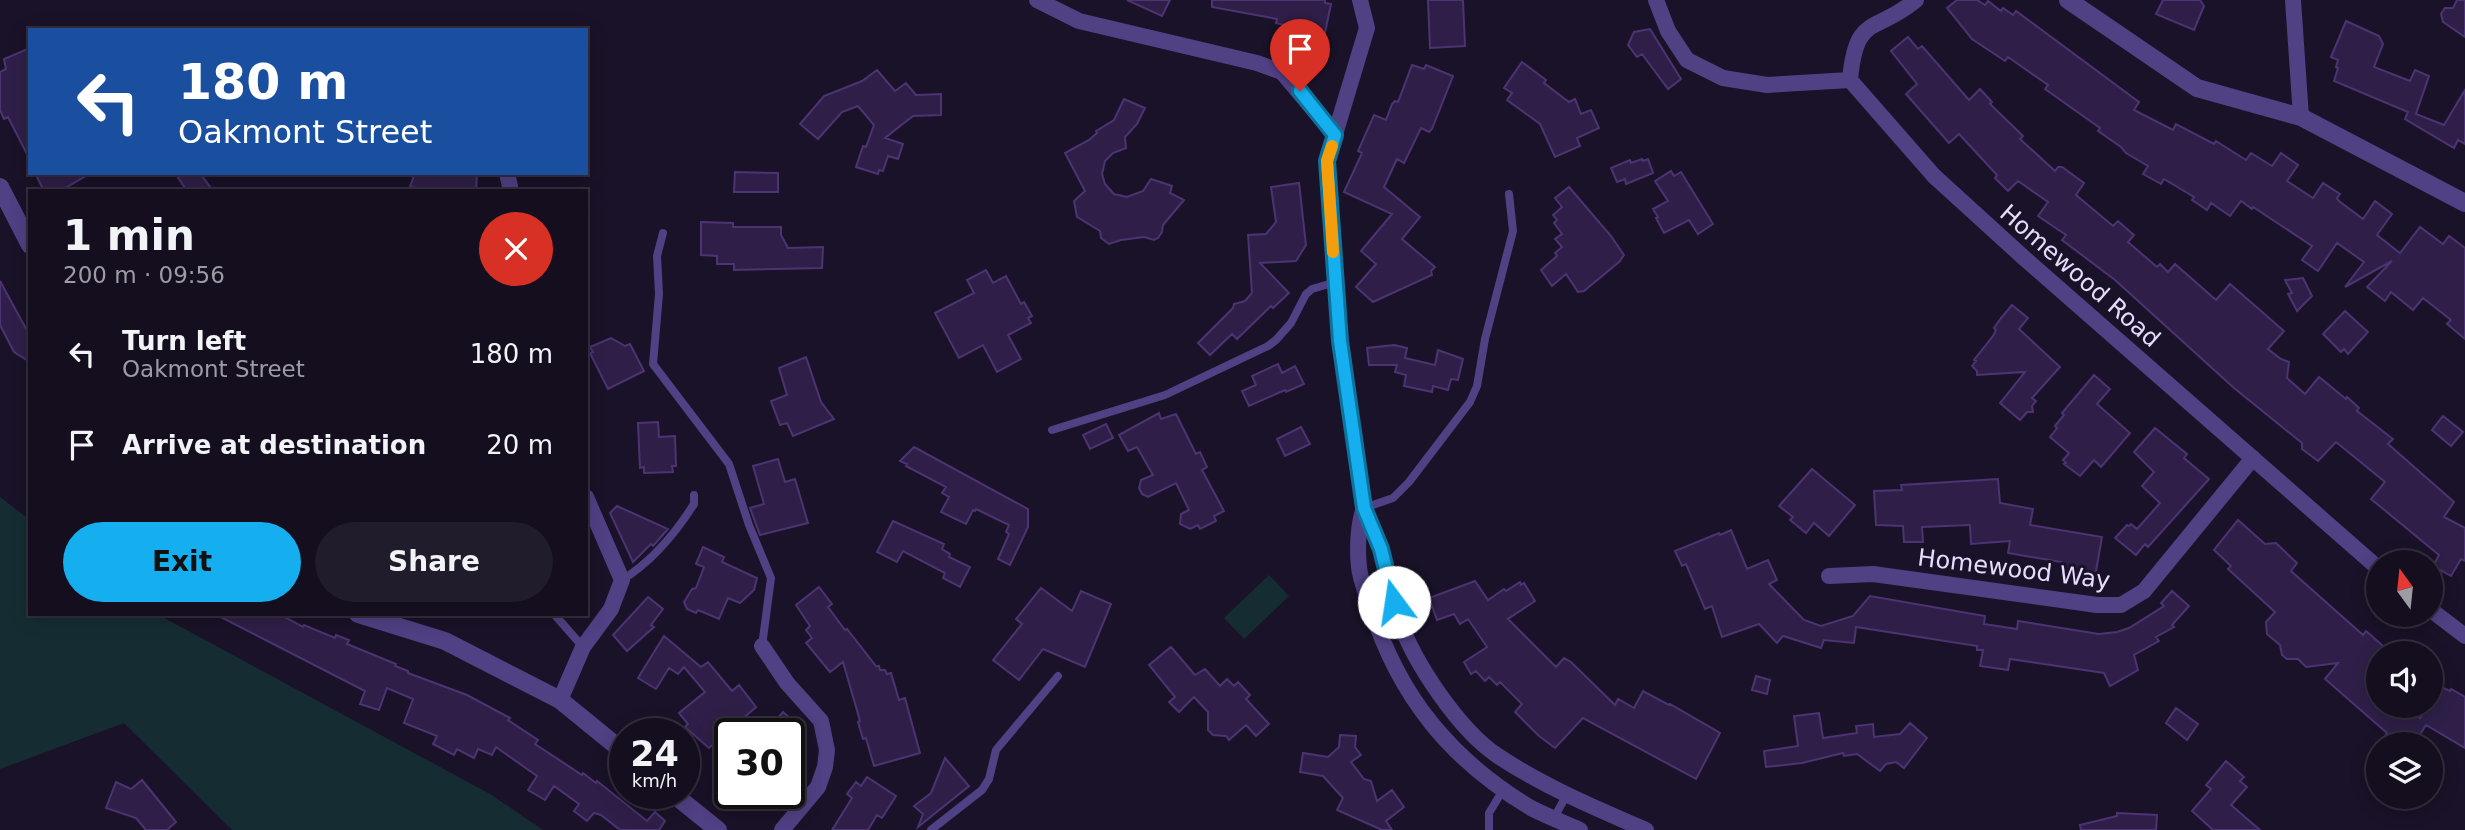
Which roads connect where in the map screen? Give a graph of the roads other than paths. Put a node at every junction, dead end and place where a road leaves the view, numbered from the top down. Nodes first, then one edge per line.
1 (1037, 0) edge
2 (1360, 0) edge
3 (1656, 0) edge
4 (1916, 0) edge
5 (2068, 0) edge
6 (2293, 0) edge
7 (1850, 79) junction
8 (2301, 117) junction
9 (1335, 135) junction
10 (0, 187) edge
11 (1509, 194) dead end
12 (2465, 203) edge
13 (663, 233) dead end
14 (28, 241) edge
15 (1336, 282) junction
16 (1052, 429) dead end
17 (2253, 458) junction
18 (694, 495) dead end
19 (588, 502) edge
20 (1364, 508) junction
21 (2366, 557) edge
22 (1829, 576) dead end
23 (622, 580) junction
24 (364, 616) edge
25 (556, 616) edge
26 (2443, 619) edge
27 (2465, 636) edge
28 (762, 646) joint
29 (583, 647) junction
30 (1413, 652) junction
31 (1392, 662) junction
32 (1058, 676) dead end
33 (560, 700) junction
34 (609, 740) edge
35 (1496, 754) junction
36 (1479, 772) junction
37 (1503, 790) junction
38 (1566, 796) junction
39 (692, 809) edge
40 (1554, 818) junction
41 (718, 830) edge
42 (782, 830) edge
43 (931, 830) edge
44 (1489, 830) edge
45 (1580, 830) edge
46 (1646, 830) edge

1 - 9 street
2 - 9 street
3 - 7 street
4 - 7 street
5 - 8 street
6 - 8 street
7 - 17 street, Homewood Road
8 - 12 street
9 - 15 street
10 - 14 street
11 - 20 lane
13 - 28 lane
15 - 16 lane
15 - 20 street
17 - 21 street, Homewood Road
17 - 22 street, Homewood Way
18 - 23 lane
19 - 23 street
20 - 30 street
20 - 31 street
23 - 29 street
24 - 33 street
25 - 29 lane
26 - 27 street
28 - 42 street
29 - 33 street
30 - 31 lane
30 - 35 street
31 - 36 street
32 - 43 lane
33 - 34 street
35 - 36 lane
35 - 38 street
36 - 37 street
37 - 40 street
37 - 44 lane
38 - 40 lane
38 - 46 street
39 - 41 street
40 - 45 street

